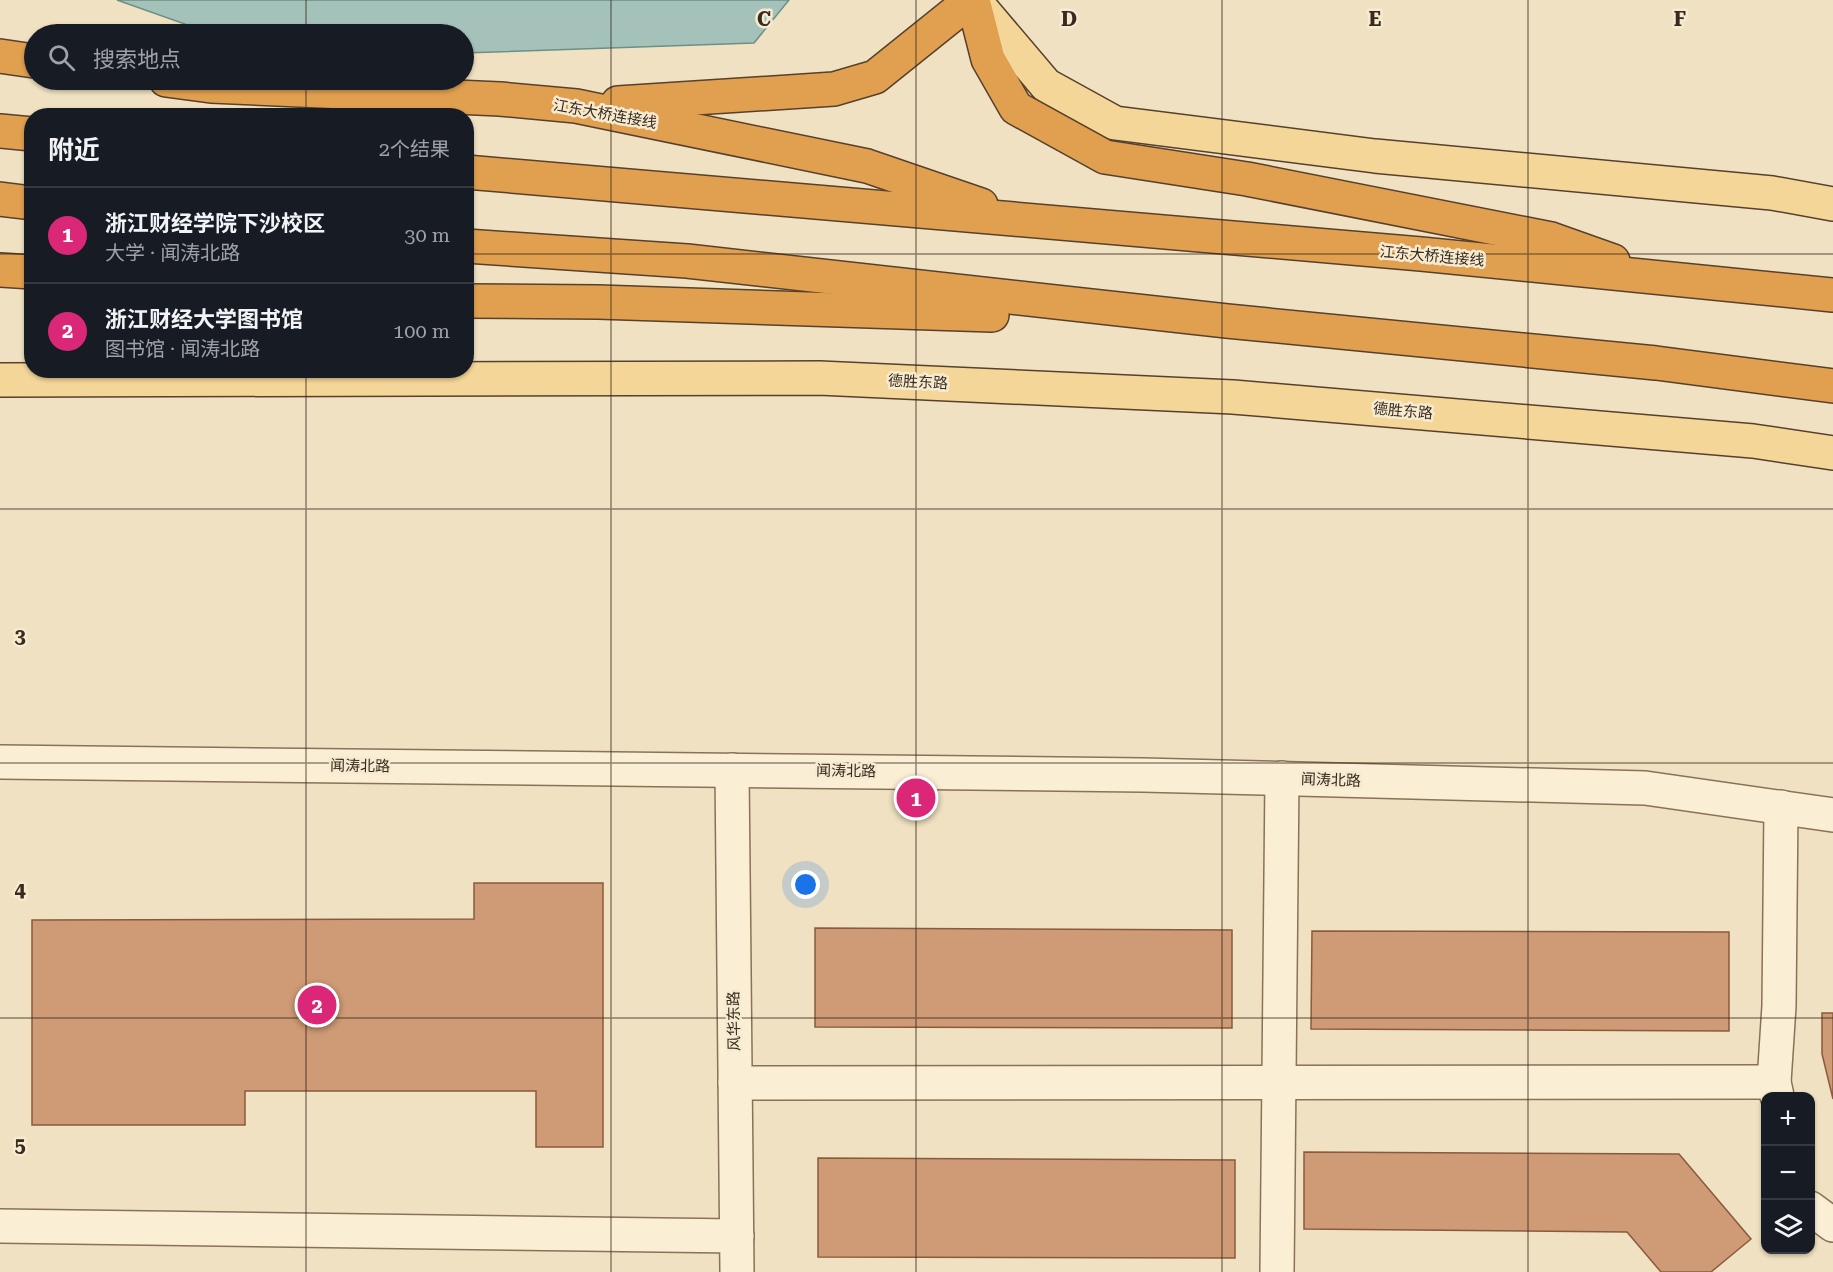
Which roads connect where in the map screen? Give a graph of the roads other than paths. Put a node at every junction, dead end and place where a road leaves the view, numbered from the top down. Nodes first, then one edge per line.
1 (973, 0) edge
2 (0, 56) edge
3 (24, 60) edge
4 (300, 90) edge
5 (576, 106) junction
6 (0, 131) edge
7 (24, 133) edge
8 (474, 173) edge
9 (0, 200) edge
10 (24, 202) edge
11 (1833, 204) edge
12 (1031, 222) junction
13 (474, 247) edge
14 (0, 270) edge
15 (24, 272) edge
16 (1662, 279) junction
17 (1833, 295) edge
18 (474, 301) edge
19 (1227, 321) junction
20 (0, 380) edge
21 (1833, 386) edge
22 (1833, 453) edge
23 (0, 762) edge
24 (732, 770) junction
25 (1282, 778) junction
26 (1781, 807) junction
27 (1833, 814) edge
28 (735, 1083) junction
29 (1279, 1083) junction
30 (1775, 1089) edge
31 (1815, 1212) edge
32 (1833, 1225) edge
33 (0, 1226) edge
34 (737, 1236) junction
35 (737, 1272) edge
36 (1277, 1272) edge

1 - 5 highway
1 - 11 main road
1 - 16 highway
2 - 3 highway
4 - 5 highway, 江东大桥连接线
5 - 12 highway, 江东大桥连接线
6 - 7 highway
8 - 12 highway, 江东大桥连接线
9 - 10 highway
12 - 16 highway, 江东大桥连接线
13 - 19 highway
14 - 15 highway
16 - 17 highway, 江东大桥连接线
18 - 19 highway
19 - 21 highway
20 - 22 main road, 德胜东路
23 - 24 street, 闻涛北路
24 - 25 street, 闻涛北路
24 - 28 street, 风华东路
25 - 26 street, 闻涛北路
25 - 29 street
26 - 27 street, 闻涛北路
26 - 30 street
28 - 29 street
28 - 34 street, 风华东路
29 - 30 street
29 - 36 street
31 - 32 street
33 - 34 street
34 - 35 street, 风华东路

